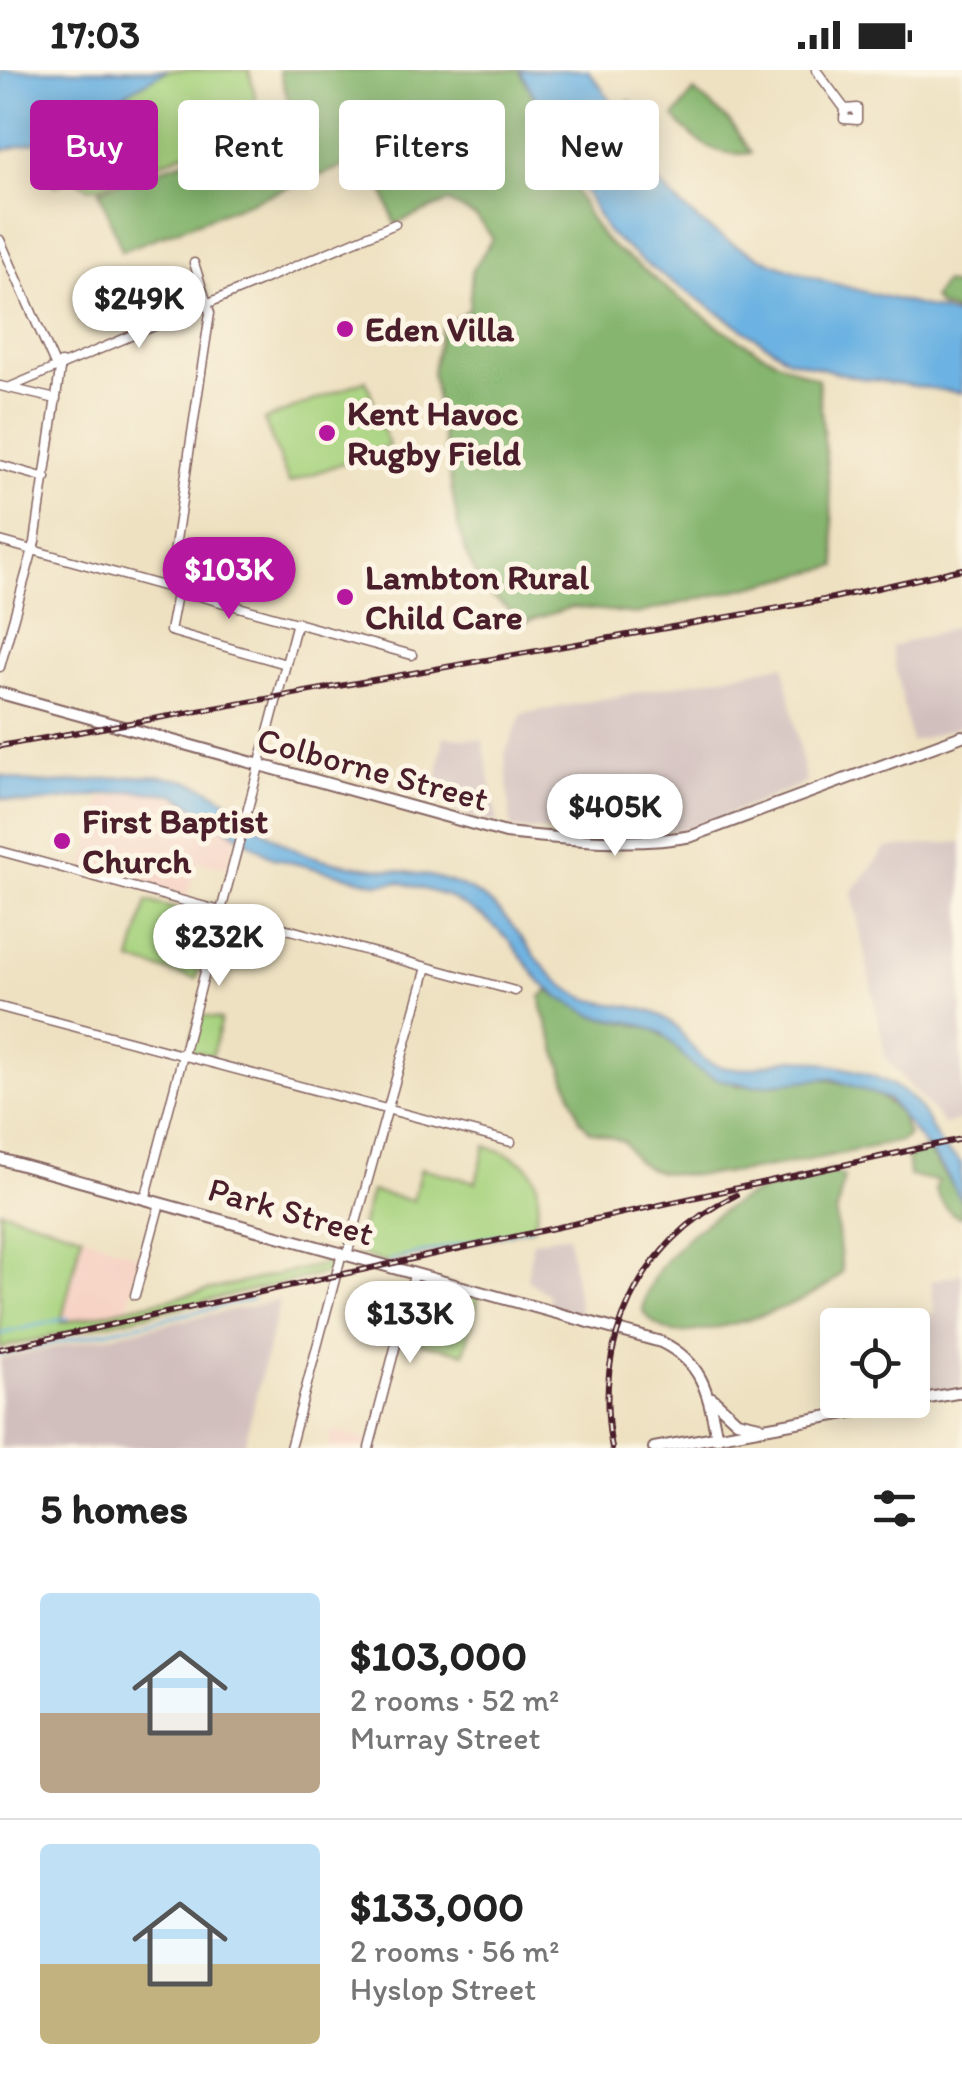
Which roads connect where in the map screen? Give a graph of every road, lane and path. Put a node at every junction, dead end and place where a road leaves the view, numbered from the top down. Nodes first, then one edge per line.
1 (816, 70) edge
2 (845, 109) dead end
3 (395, 224) dead end
4 (0, 240) edge
5 (194, 263) dead end
6 (209, 302) junction
7 (58, 364) junction
8 (4, 387) edge
9 (56, 399) junction
10 (0, 465) edge
11 (46, 478) junction
12 (0, 541) edge
13 (32, 550) junction
14 (173, 588) junction
15 (298, 622) junction
16 (412, 655) dead end
17 (286, 664) junction
18 (0, 667) edge
19 (0, 693) edge
20 (962, 736) edge
21 (257, 767) junction
22 (0, 851) edge
23 (220, 913) junction
24 (426, 968) junction
25 (515, 991) dead end
26 (0, 1007) edge
27 (182, 1055) junction
28 (388, 1112) junction
29 (511, 1142) dead end
30 (0, 1159) edge
31 (146, 1196) junction
32 (160, 1202) junction
33 (344, 1254) junction
34 (414, 1275) junction
35 (134, 1294) dead end
36 (707, 1388) junction
37 (962, 1392) edge
38 (784, 1424) junction
39 (716, 1438) junction
40 (290, 1448) edge
41 (369, 1448) edge
42 (654, 1448) edge

1 - 2 street
3 - 6 street
4 - 7 street
5 - 6 street
6 - 7 street
6 - 14 street
7 - 8 street
7 - 9 street
8 - 9 street
9 - 11 street
10 - 11 street
11 - 13 street
12 - 13 street
13 - 14 street
13 - 18 street
14 - 15 street
14 - 17 street
15 - 16 street
15 - 17 street
17 - 21 street
19 - 21 street, Colborne Street
20 - 21 street, Colborne Street
21 - 23 street
22 - 23 street
23 - 24 street
23 - 27 street
24 - 25 street
24 - 28 street
26 - 27 street
27 - 28 street
27 - 31 street
28 - 29 street
28 - 33 street
30 - 31 street, Park Street
31 - 32 street, Park Street
32 - 33 street, Park Street
32 - 35 street
33 - 34 street, Park Street
33 - 40 street
34 - 36 street, Park Street
34 - 41 street
36 - 38 street
36 - 39 street
37 - 38 street
38 - 39 street
39 - 42 street

